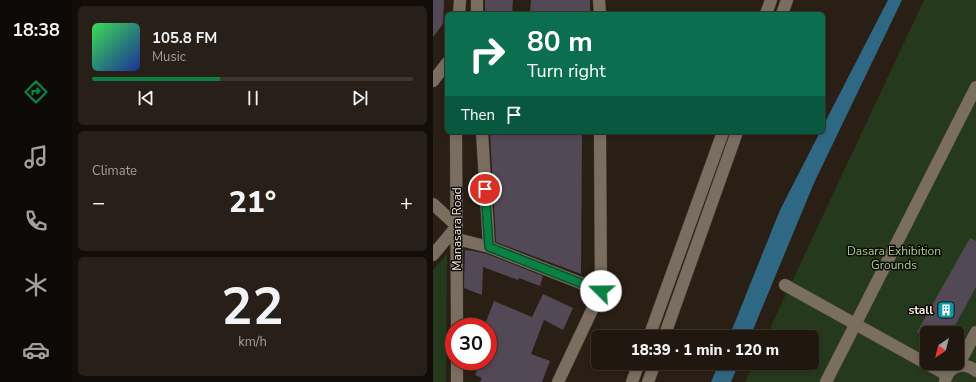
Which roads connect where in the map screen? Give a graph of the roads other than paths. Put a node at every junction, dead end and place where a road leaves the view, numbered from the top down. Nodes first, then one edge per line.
1 (460, 0) edge
2 (477, 0) edge
3 (599, 0) edge
4 (771, 0) edge
5 (787, 0) edge
6 (459, 12) edge
7 (477, 12) edge
8 (599, 12) edge
9 (767, 12) edge
10 (782, 12) edge
11 (445, 66) edge
12 (433, 81) edge
13 (976, 87) edge
14 (456, 134) edge
15 (482, 134) edge
16 (600, 134) edge
17 (722, 134) edge
18 (736, 134) edge
19 (704, 185) junction
20 (716, 191) junction
21 (433, 204) edge
22 (457, 226) junction
23 (457, 239) junction
24 (489, 247) junction
25 (433, 255) edge
26 (785, 285) dead end
27 (601, 291) junction
28 (457, 318) edge
29 (856, 324) junction
30 (652, 330) edge
31 (666, 330) edge
32 (976, 332) edge
33 (964, 355) edge
34 (964, 366) edge
35 (457, 370) edge
36 (636, 370) edge
37 (652, 370) edge
38 (976, 371) edge
39 (946, 378) edge
40 (457, 382) edge
41 (558, 382) edge
42 (632, 382) edge
43 (648, 382) edge
44 (826, 382) edge

1 - 6 street
2 - 7 street
3 - 8 street
4 - 9 street
5 - 10 street
11 - 12 street
13 - 29 street
14 - 22 street, Manasara Road
15 - 24 street
16 - 27 street
17 - 19 street
18 - 20 street
19 - 20 street
19 - 30 street
20 - 31 street
21 - 22 street
22 - 23 street, Manasara Road
22 - 25 street
23 - 24 street
23 - 28 street, Manasara Road
24 - 27 street
26 - 29 street
27 - 41 street
29 - 39 street
29 - 44 street
32 - 33 street
34 - 38 street
35 - 40 street
36 - 42 street
37 - 43 street

